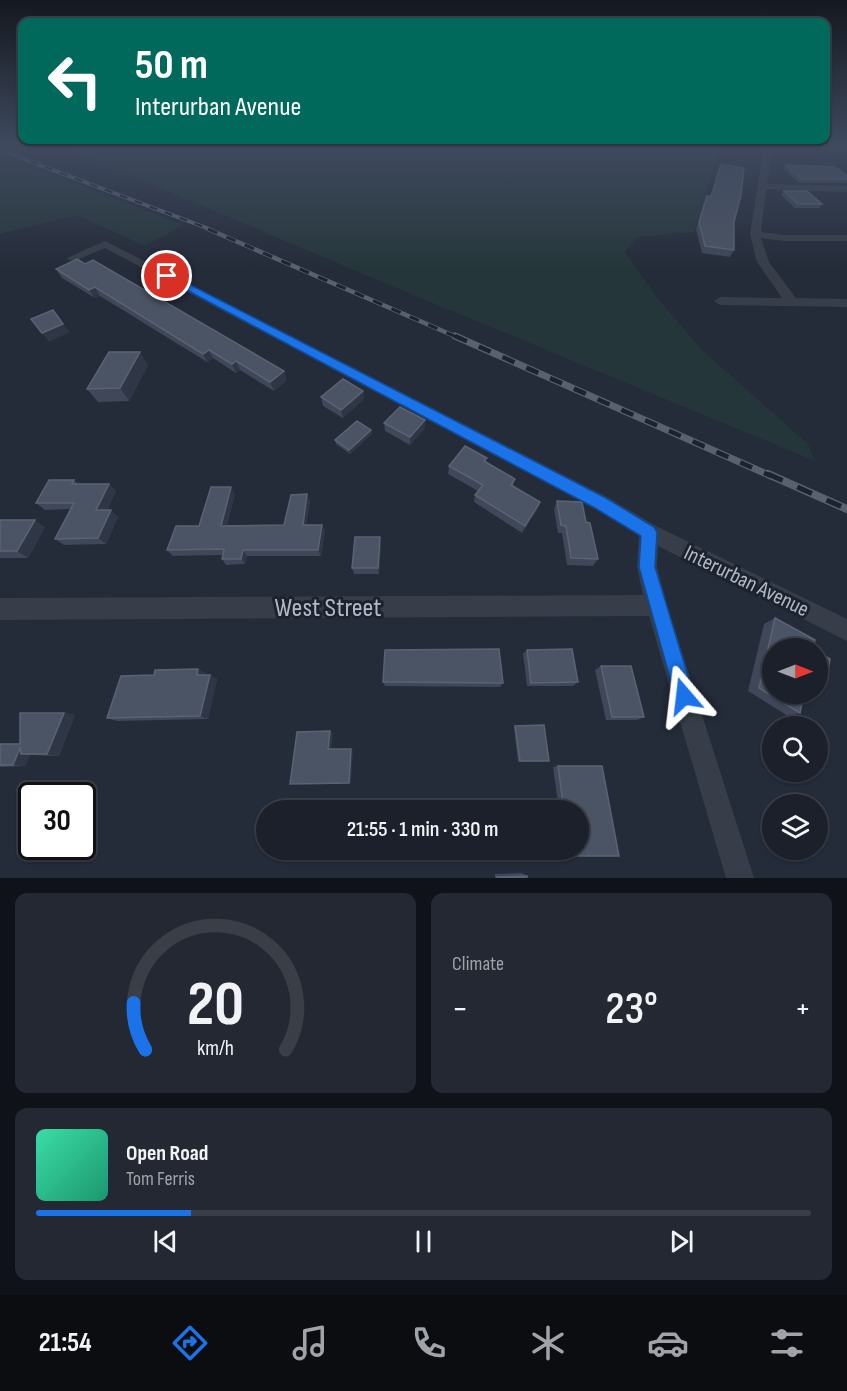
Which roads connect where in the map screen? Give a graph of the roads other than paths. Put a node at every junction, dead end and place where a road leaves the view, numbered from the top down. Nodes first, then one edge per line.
1 (761, 186) edge
2 (770, 187) edge
3 (847, 189) edge
4 (755, 234) junction
5 (847, 238) edge
6 (73, 258) edge
7 (720, 301) dead end
8 (791, 301) junction
9 (847, 303) edge
10 (649, 532) junction
11 (656, 605) junction
12 (0, 609) edge
13 (847, 630) edge
14 (740, 878) edge

1 - 4 street
2 - 3 street
4 - 5 street
4 - 8 street
6 - 10 street, Interurban Avenue
7 - 8 street
8 - 9 street
10 - 11 street
10 - 13 street, Interurban Avenue
11 - 12 street, West Street
11 - 14 street

